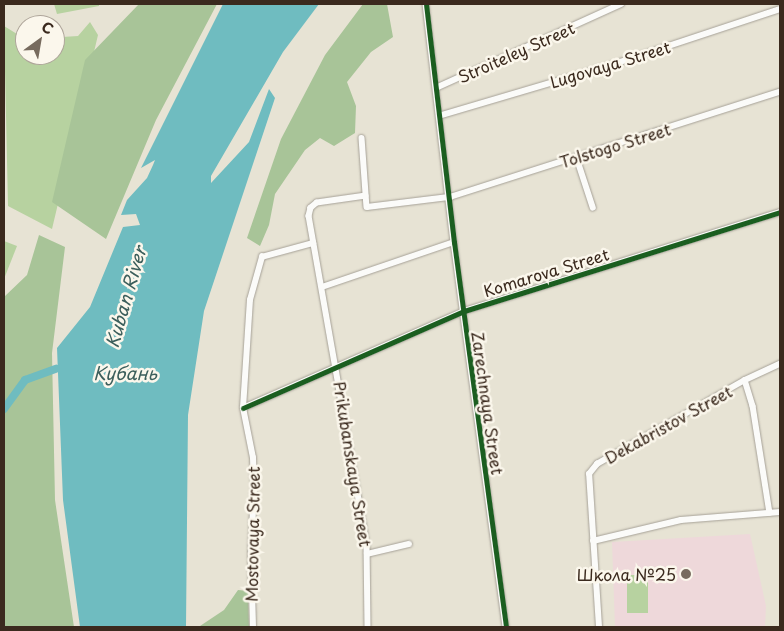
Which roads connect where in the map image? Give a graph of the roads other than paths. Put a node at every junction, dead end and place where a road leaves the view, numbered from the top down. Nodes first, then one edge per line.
1 (426, 4) edge
2 (621, 4) edge
3 (780, 9) edge
4 (438, 87) junction
5 (780, 92) edge
6 (439, 116) junction
7 (362, 138) dead end
8 (577, 158) junction
9 (366, 196) junction
10 (450, 197) junction
11 (594, 207) dead end
12 (780, 212) edge
13 (454, 242) junction
14 (313, 243) junction
15 (322, 288) junction
16 (464, 311) junction
17 (780, 364) edge
18 (336, 365) junction
19 (745, 380) junction
20 (243, 408) junction
21 (770, 512) junction
22 (780, 512) edge
23 (593, 541) junction
24 (408, 544) dead end
25 (367, 554) junction
26 (253, 627) edge
27 (368, 627) edge
28 (506, 627) edge
29 (599, 627) edge

1 - 4 street, Zarechnaya Street
2 - 4 street, Stroiteley Street
3 - 6 street, Lugovaya Street
4 - 6 street, Zarechnaya Street
5 - 8 street, Tolstogo Street
6 - 10 street, Zarechnaya Street
7 - 9 street
8 - 10 street, Tolstogo Street
8 - 11 street
9 - 10 street, Tolstogo Street
9 - 14 street, Prikubanskaya Street
10 - 13 street, Zarechnaya Street
12 - 16 street, Komarova Street
13 - 15 street
13 - 16 street, Zarechnaya Street
14 - 15 street, Prikubanskaya Street
14 - 20 street, Mostovaya Street
15 - 18 street, Prikubanskaya Street
16 - 18 street, Komarova Street
16 - 28 street, Zarechnaya Street
17 - 19 street, Dekabristov Street
18 - 20 street, Komarova Street
18 - 25 street, Prikubanskaya Street
19 - 21 street
19 - 23 street, Dekabristov Street
20 - 26 street, Mostovaya Street
21 - 22 street
21 - 23 street
23 - 29 street, Dekabristov Street
24 - 25 street
25 - 27 street, Prikubanskaya Street

